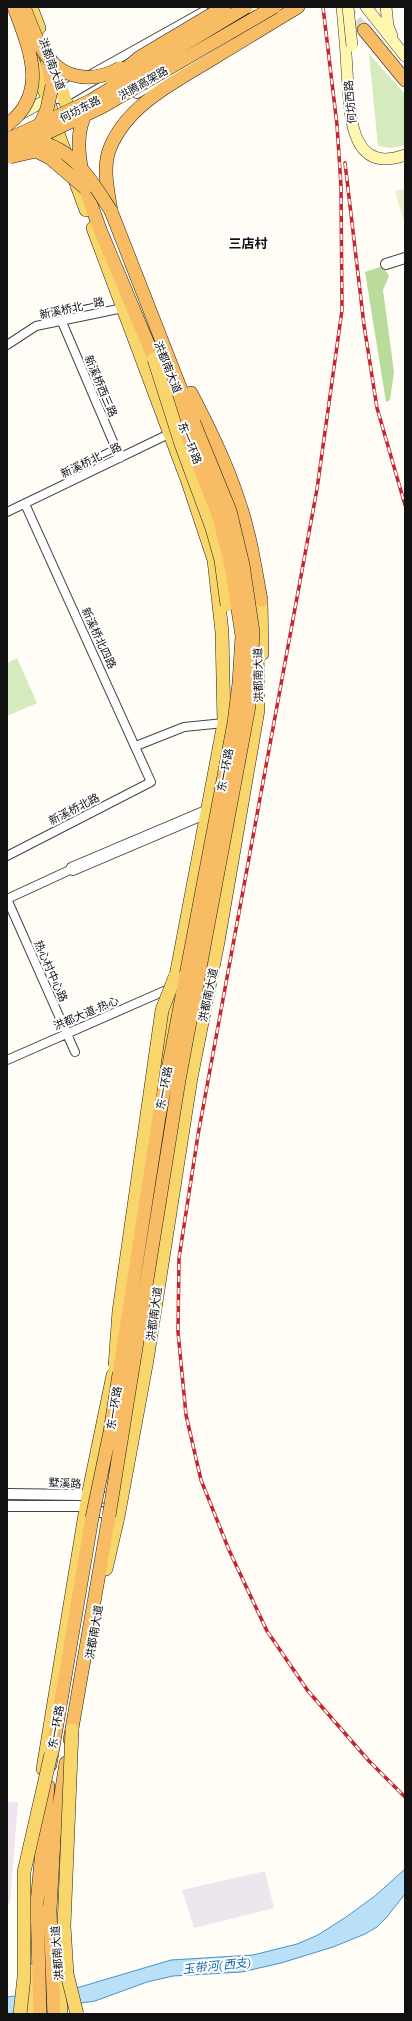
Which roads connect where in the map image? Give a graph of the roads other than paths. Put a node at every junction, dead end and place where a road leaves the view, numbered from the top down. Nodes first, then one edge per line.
1 (13, 7) edge
2 (24, 7) edge
3 (31, 7) edge
4 (212, 7) edge
5 (219, 7) edge
6 (224, 7) edge
7 (246, 7) edge
8 (269, 7) edge
9 (274, 7) edge
10 (287, 7) edge
11 (298, 7) edge
12 (342, 7) edge
13 (348, 7) edge
14 (366, 7) edge
15 (386, 7) edge
16 (349, 44) junction
17 (397, 48) junction
18 (46, 55) junction
19 (405, 56) edge
20 (140, 57) junction
21 (405, 67) edge
22 (405, 80) edge
23 (63, 93) junction
24 (48, 99) junction
25 (72, 122) junction
26 (7, 124) edge
27 (58, 134) junction
28 (7, 141) edge
29 (405, 149) edge
30 (7, 152) edge
31 (376, 153) junction
32 (405, 155) edge
33 (7, 158) edge
34 (85, 188) junction
35 (110, 211) junction
36 (405, 258) edge
37 (386, 264) dead end
38 (123, 308) junction
39 (62, 322) junction
40 (159, 330) junction
41 (7, 344) edge
42 (154, 359) junction
43 (184, 427) junction
44 (170, 433) junction
45 (120, 458) junction
46 (25, 504) junction
47 (7, 512) edge
48 (261, 600) joint
49 (258, 710) junction
50 (224, 719) junction
51 (136, 746) junction
52 (151, 782) joint
53 (207, 811) junction
54 (7, 856) edge
55 (7, 899) edge
56 (175, 982) junction
57 (66, 1032) junction
58 (75, 1052) dead end
59 (7, 1060) edge
60 (110, 1432) junction
61 (7, 1494) edge
62 (122, 1499) junction
63 (87, 1502) junction
64 (7, 1506) edge
65 (118, 1517) junction
66 (72, 1730) junction
67 (51, 1754) junction
68 (70, 1761) junction
69 (27, 1977) junction
70 (63, 1977) junction
71 (20, 2014) edge
72 (28, 2014) edge
73 (32, 2014) edge
74 (40, 2014) edge
75 (54, 2014) edge
76 (61, 2014) edge
77 (69, 2014) edge
78 (77, 2014) edge

1 - 24 main road, 洪都南大道
1 - 26 highway, bridge
2 - 18 highway, bridge
3 - 23 main road, 洪都南大道
4 - 23 street, 何坊东路
5 - 23 street, 何坊东路
6 - 20 highway, bridge
7 - 28 highway, 洪腾高架路, bridge
8 - 25 street, 何坊东路
9 - 30 highway, 洪腾高架路, bridge
10 - 25 street, 何坊东路
11 - 35 highway
12 - 16 main road, 何坊西路
13 - 16 main road, 何坊西路, bridge
14 - 17 main road
15 - 17 main road
16 - 31 main road, 何坊西路
17 - 19 main road
18 - 20 highway, bridge
18 - 33 highway, bridge
20 - 34 highway, 东一环路, bridge
21 - 22 highway
23 - 24 street, 何坊东路
23 - 25 main road, 洪都南大道
24 - 26 main road
24 - 27 main road, 洪都南大道
25 - 27 street, 何坊东路
25 - 49 main road, 洪都南大道
27 - 33 main road
27 - 38 main road, 洪都南大道
28 - 35 highway, bridge
29 - 31 main road, 何坊西路
31 - 32 main road
33 - 34 highway, bridge
34 - 42 highway, 东一环路
35 - 40 highway, 东一环路
36 - 37 street
38 - 39 street, 新溪桥北一路
38 - 44 main road, 洪都南大道
39 - 41 street, 新溪桥北一路
39 - 45 street, 新溪桥西三路
40 - 48 highway
40 - 66 highway, 东一环路, bridge
42 - 43 highway, 东一环路, bridge
42 - 50 main road, bridge
43 - 44 street, 新溪桥北二路
43 - 60 highway, 东一环路, bridge
44 - 45 street, 新溪桥北二路
44 - 50 main road, 洪都南大道
45 - 46 street, 新溪桥北二路
46 - 47 street, 新溪桥北二路
46 - 51 street, 新溪桥北四路
48 - 49 main road
49 - 62 main road, 洪都南大道
50 - 51 street
50 - 53 main road, 洪都南大道
51 - 52 street, 新溪桥北四路
52 - 54 street, 新溪桥北路
53 - 55 street
53 - 56 main road, 洪都南大道
55 - 57 street, 热心村中心路
56 - 57 street, 洪都大道-热心
56 - 60 main road, bridge
56 - 63 main road, 洪都南大道
57 - 58 street, 热心村中心路
57 - 59 street, 洪都大道-热心
60 - 67 highway, 东一环路, bridge
61 - 63 street, 墅溪路
62 - 63 street, 墅溪路
62 - 65 main road, 洪都南大道
63 - 64 street, 墅溪路
63 - 65 street, 墅溪路
63 - 69 main road, 洪都南大道
65 - 68 main road, 洪都南大道
66 - 68 main road, bridge
66 - 75 highway, 东一环路, bridge
67 - 69 main road, bridge
67 - 74 highway, 东一环路, bridge
68 - 70 main road, bridge
69 - 71 main road, bridge
69 - 72 main road, bridge
69 - 73 main road, 洪都南大道
70 - 76 main road, 洪都南大道
70 - 77 main road, bridge
70 - 78 main road, bridge

